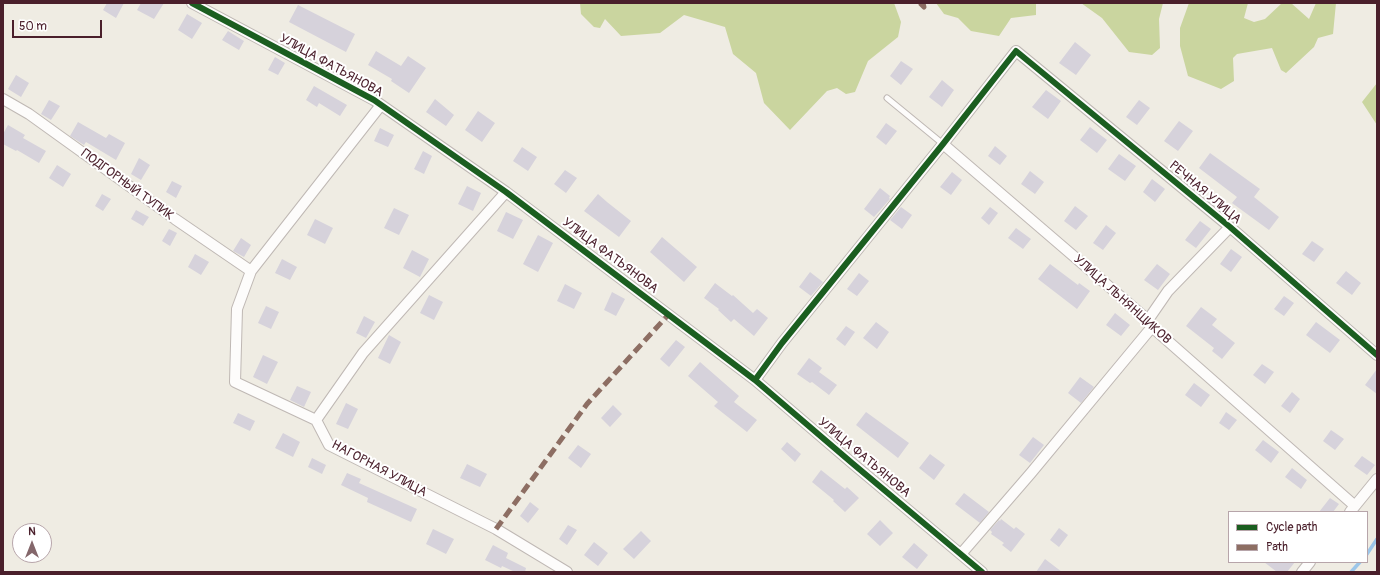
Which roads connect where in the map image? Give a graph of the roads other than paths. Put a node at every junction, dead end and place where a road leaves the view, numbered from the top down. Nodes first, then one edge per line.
1 (192, 3) edge
2 (887, 98) dead end
3 (3, 99) edge
4 (381, 105) junction
5 (943, 144) junction
6 (506, 192) junction
7 (1230, 227) junction
8 (250, 270) junction
9 (1150, 324) junction
10 (1377, 355) edge
11 (755, 380) junction
12 (316, 420) junction
13 (1377, 479) edge
14 (1352, 509) edge
15 (961, 554) junction
16 (1309, 563) edge
17 (567, 572) edge
18 (982, 572) edge
19 (1302, 572) edge

1 - 4 street, УЛИЦА ФАТЬЯНОВА
2 - 5 lane, УЛИЦА ЛЬНЯНЩИКОВ
3 - 8 street, ПОДГОРНЫЙ ТУПИК
4 - 6 street, УЛИЦА ФАТЬЯНОВА
4 - 8 street
5 - 7 street, РЕЧНАЯ УЛИЦА
5 - 9 street, УЛИЦА ЛЬНЯНЩИКОВ
5 - 11 street
6 - 11 street, УЛИЦА ФАТЬЯНОВА
6 - 12 street
7 - 9 street
7 - 10 street, РЕЧНАЯ УЛИЦА
8 - 12 street
9 - 14 street, УЛИЦА ЛЬНЯНЩИКОВ
9 - 15 street
11 - 15 street, УЛИЦА ФАТЬЯНОВА
12 - 17 street, НАГОРНАЯ УЛИЦА
13 - 14 street
15 - 18 street, УЛИЦА ФАТЬЯНОВА
16 - 19 street

